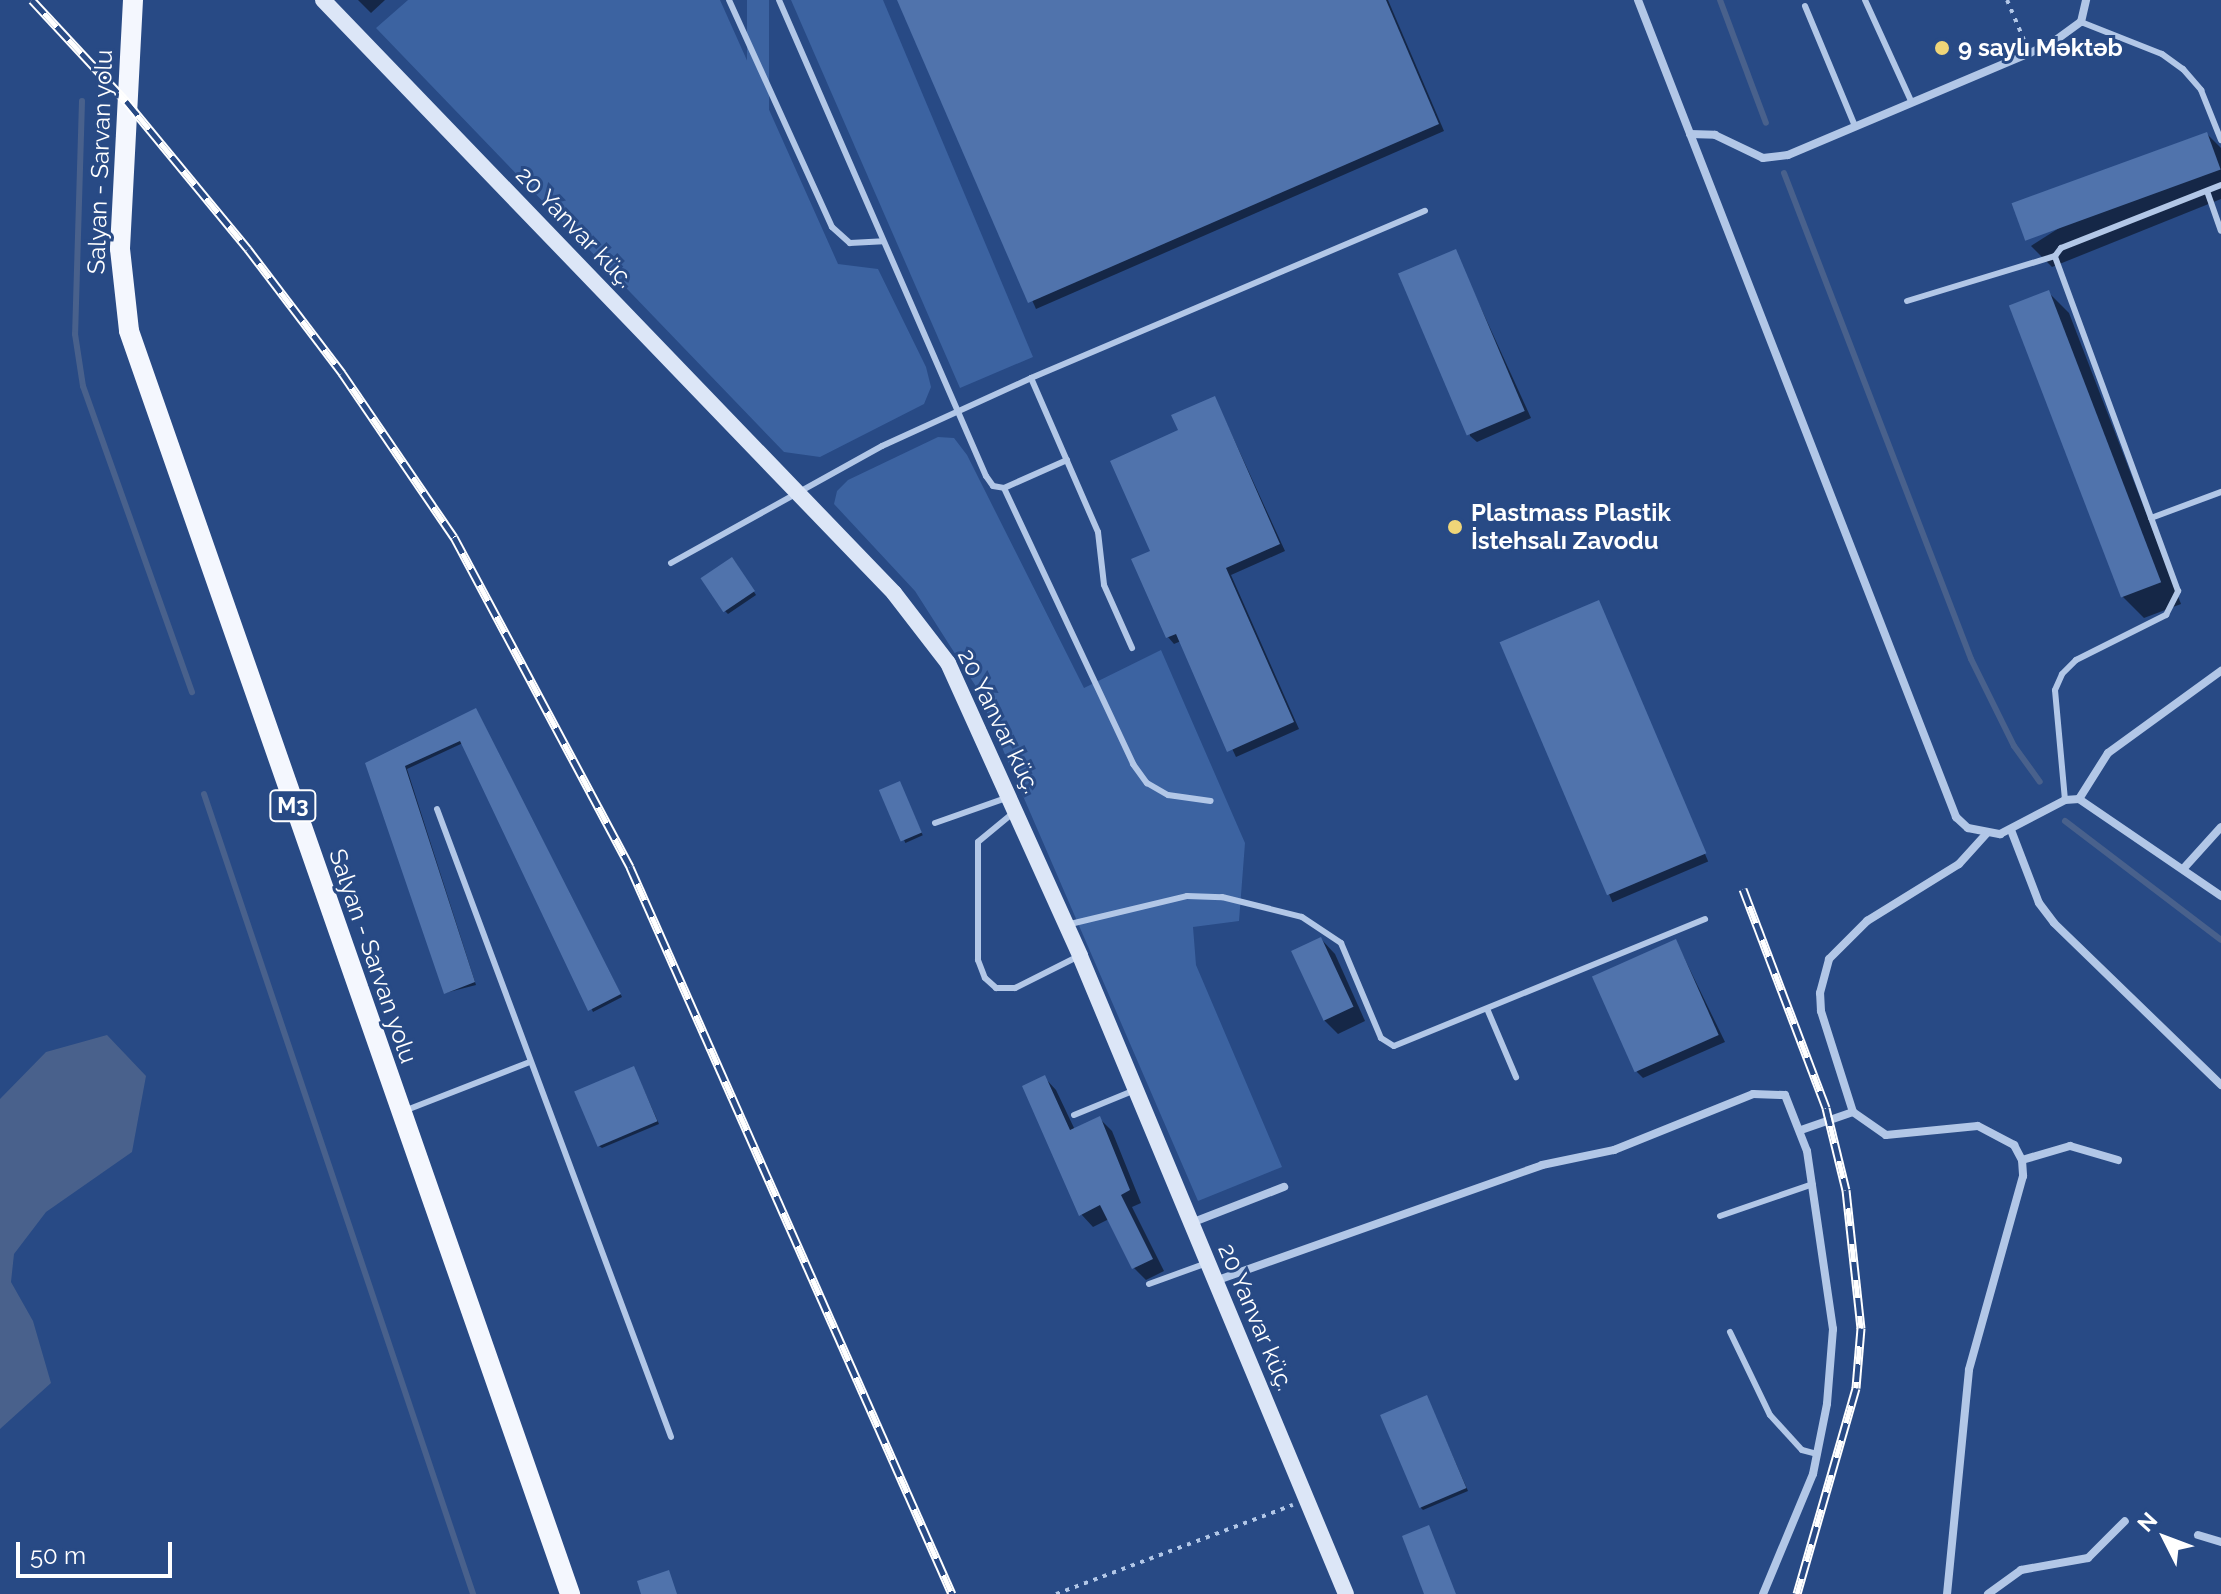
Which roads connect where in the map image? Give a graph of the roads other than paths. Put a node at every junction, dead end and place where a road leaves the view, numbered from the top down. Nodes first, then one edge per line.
1 (133, 0) edge
2 (323, 0) edge
3 (729, 0) edge
4 (779, 0) edge
5 (1638, 0) edge
6 (1865, 0) edge
7 (2086, 0) edge
8 (1805, 6) dead end
9 (2081, 22) junction
10 (1912, 103) junction
11 (1855, 126) junction
12 (1690, 134) junction
13 (2221, 140) edge
14 (2221, 185) edge
15 (2207, 191) junction
16 (1425, 211) dead end
17 (2221, 231) edge
18 (883, 241) junction
19 (2055, 256) junction
20 (1907, 301) dead end
21 (1031, 378) junction
22 (957, 411) junction
23 (1067, 460) junction
24 (1004, 488) junction
25 (2221, 492) edge
26 (797, 493) junction
27 (2151, 518) junction
28 (671, 563) dead end
29 (1132, 648) dead end
30 (2221, 671) edge
31 (2079, 799) junction
32 (2065, 800) junction
33 (1211, 801) dead end
34 (1012, 804) junction
35 (437, 809) dead end
36 (935, 823) dead end
37 (2221, 827) edge
38 (2011, 830) junction
39 (1987, 833) junction
40 (2184, 868) junction
41 (2221, 896) edge
42 (1705, 919) dead end
43 (1066, 925) junction
44 (1080, 956) junction
45 (1488, 1011) junction
46 (530, 1062) junction
47 (1516, 1077) dead end
48 (2221, 1085) edge
49 (1135, 1090) junction
50 (1853, 1112) junction
51 (401, 1113) junction
52 (1074, 1115) dead end
53 (1801, 1130) junction
54 (2022, 1160) junction
55 (2118, 1160) dead end
56 (1813, 1184) junction
57 (1284, 1187) dead end
58 (1720, 1216) dead end
59 (1190, 1223) junction
60 (1207, 1263) junction
61 (1214, 1281) junction
62 (1149, 1284) dead end
63 (1730, 1332) dead end
64 (671, 1437) dead end
65 (1817, 1454) junction
66 (2125, 1521) dead end
67 (2198, 1535) dead end
68 (2221, 1542) edge
69 (570, 1594) edge
70 (1346, 1594) edge
71 (1763, 1594) edge
72 (1947, 1594) edge
73 (1988, 1594) edge

1 - 51 main road, Salyan - Sarvan yolu / M3
2 - 26 street, 20 Yanvar küç.
3 - 18 lane
4 - 18 lane
5 - 12 street
6 - 10 lane
7 - 9 street
8 - 11 lane
9 - 10 street
9 - 13 lane
10 - 11 street
11 - 12 street
12 - 39 street
14 - 15 lane
15 - 17 lane
15 - 19 lane
16 - 21 lane
18 - 22 lane
19 - 20 lane
19 - 27 lane
21 - 22 lane
21 - 23 lane
22 - 24 lane
22 - 26 lane
23 - 24 lane
23 - 29 lane
24 - 33 lane
25 - 27 lane
26 - 28 lane
26 - 34 street, 20 Yanvar küç.
27 - 32 lane
30 - 31 street
31 - 32 street
31 - 40 street
32 - 38 street
34 - 36 lane
34 - 43 street, 20 Yanvar küç.
34 - 44 lane
35 - 46 lane
37 - 40 street
38 - 39 street
38 - 48 street
39 - 50 street
40 - 41 street
42 - 45 lane
43 - 44 street, 20 Yanvar küç.
43 - 45 lane
44 - 49 street, 20 Yanvar küç.
45 - 47 lane
46 - 51 lane
46 - 64 lane
49 - 52 lane
49 - 59 street, 20 Yanvar küç.
50 - 53 street
50 - 54 street
51 - 69 main road, Salyan - Sarvan yolu / M3
53 - 56 street
53 - 61 street
54 - 55 street
54 - 72 street
56 - 58 lane
56 - 65 street
57 - 59 street
59 - 60 street, 20 Yanvar küç.
60 - 61 street, 20 Yanvar küç.
60 - 62 lane
61 - 70 street, 20 Yanvar küç.
63 - 65 lane
65 - 71 street
66 - 73 street
67 - 68 street

